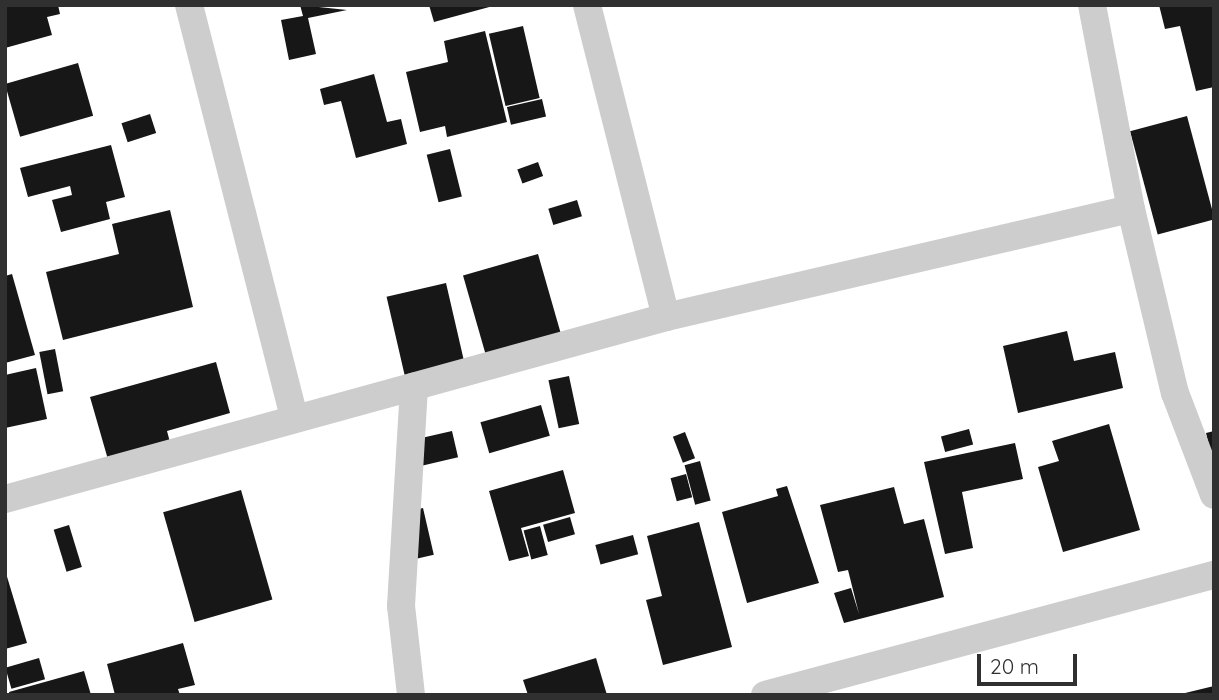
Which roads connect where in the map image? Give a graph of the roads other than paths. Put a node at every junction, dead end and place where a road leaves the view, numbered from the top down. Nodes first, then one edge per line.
1 (189, 5) edge
2 (587, 5) edge
3 (1092, 5) edge
4 (1130, 209) junction
5 (666, 317) junction
6 (414, 386) junction
7 (294, 416) junction
8 (1214, 495) edge
9 (5, 499) edge
10 (1214, 575) edge
11 (411, 695) edge
12 (765, 695) edge

1 - 7 street
2 - 5 street
3 - 4 street
4 - 5 street
4 - 8 street
5 - 6 street
6 - 7 street
6 - 11 street
7 - 9 street
10 - 12 street

